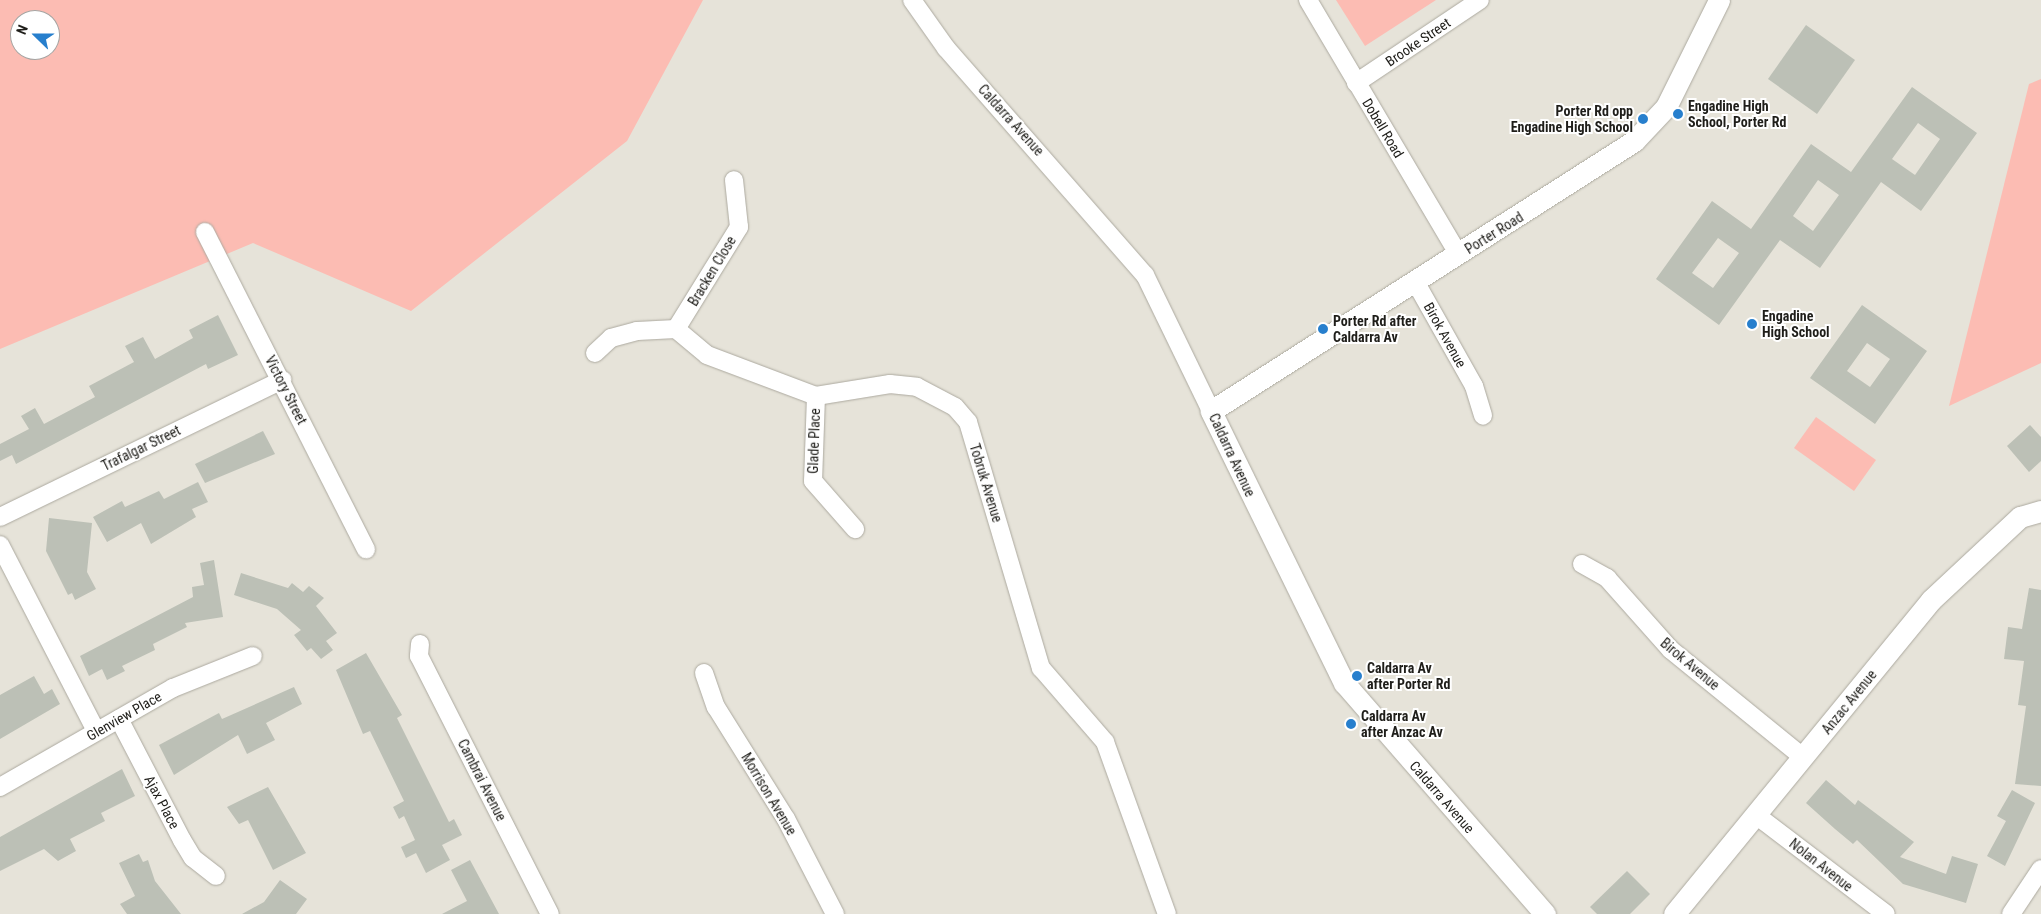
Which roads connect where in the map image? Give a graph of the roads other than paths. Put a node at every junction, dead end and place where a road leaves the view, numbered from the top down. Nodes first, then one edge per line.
1 (912, 0) edge
2 (1308, 0) edge
3 (1480, 0) edge
4 (1719, 0) edge
5 (1356, 83) junction
6 (734, 180) dead end
7 (205, 232) dead end
8 (1459, 255) junction
9 (1416, 283) junction
10 (676, 330) junction
11 (595, 353) dead end
12 (282, 380) junction
13 (816, 396) junction
14 (1211, 411) junction
15 (1483, 416) dead end
16 (2041, 511) edge
17 (0, 517) edge
18 (855, 529) dead end
19 (0, 545) edge
20 (366, 549) dead end
21 (1582, 564) dead end
22 (420, 644) dead end
23 (253, 656) dead end
24 (704, 673) dead end
25 (119, 719) junction
26 (96, 731) junction
27 (1804, 758) junction
28 (0, 787) edge
29 (1756, 814) junction
30 (2041, 869) edge
31 (216, 876) dead end
32 (550, 914) edge
33 (835, 914) edge
34 (1167, 914) edge
35 (1545, 914) edge
36 (1674, 914) edge
37 (1886, 914) edge
38 (2012, 914) edge

1 - 14 street, Caldarra Avenue
2 - 5 street, Dobell Road
3 - 5 street, Brooke Street
4 - 8 street, Porter Road
5 - 8 street, Dobell Road
6 - 10 street, Bracken Close
7 - 12 street, Victory Street
8 - 9 street, Porter Road
9 - 14 street, Porter Road
9 - 15 street, Birok Avenue
10 - 11 street
10 - 13 street, Tobruk Avenue
12 - 17 street, Trafalgar Street
12 - 20 street, Victory Street
13 - 18 street, Glade Place
13 - 34 street, Tobruk Avenue
14 - 35 street, Caldarra Avenue
16 - 27 street, Anzac Avenue
19 - 26 street
21 - 27 street, Birok Avenue
22 - 32 street, Cambrai Avenue
23 - 25 street, Glenview Place
24 - 33 street, Morrison Avenue
25 - 26 street, Glenview Place
25 - 31 street, Ajax Place
26 - 28 street, Glenview Place
27 - 29 street, Anzac Avenue
29 - 36 street, Anzac Avenue
29 - 37 street, Nolan Avenue
30 - 38 street

